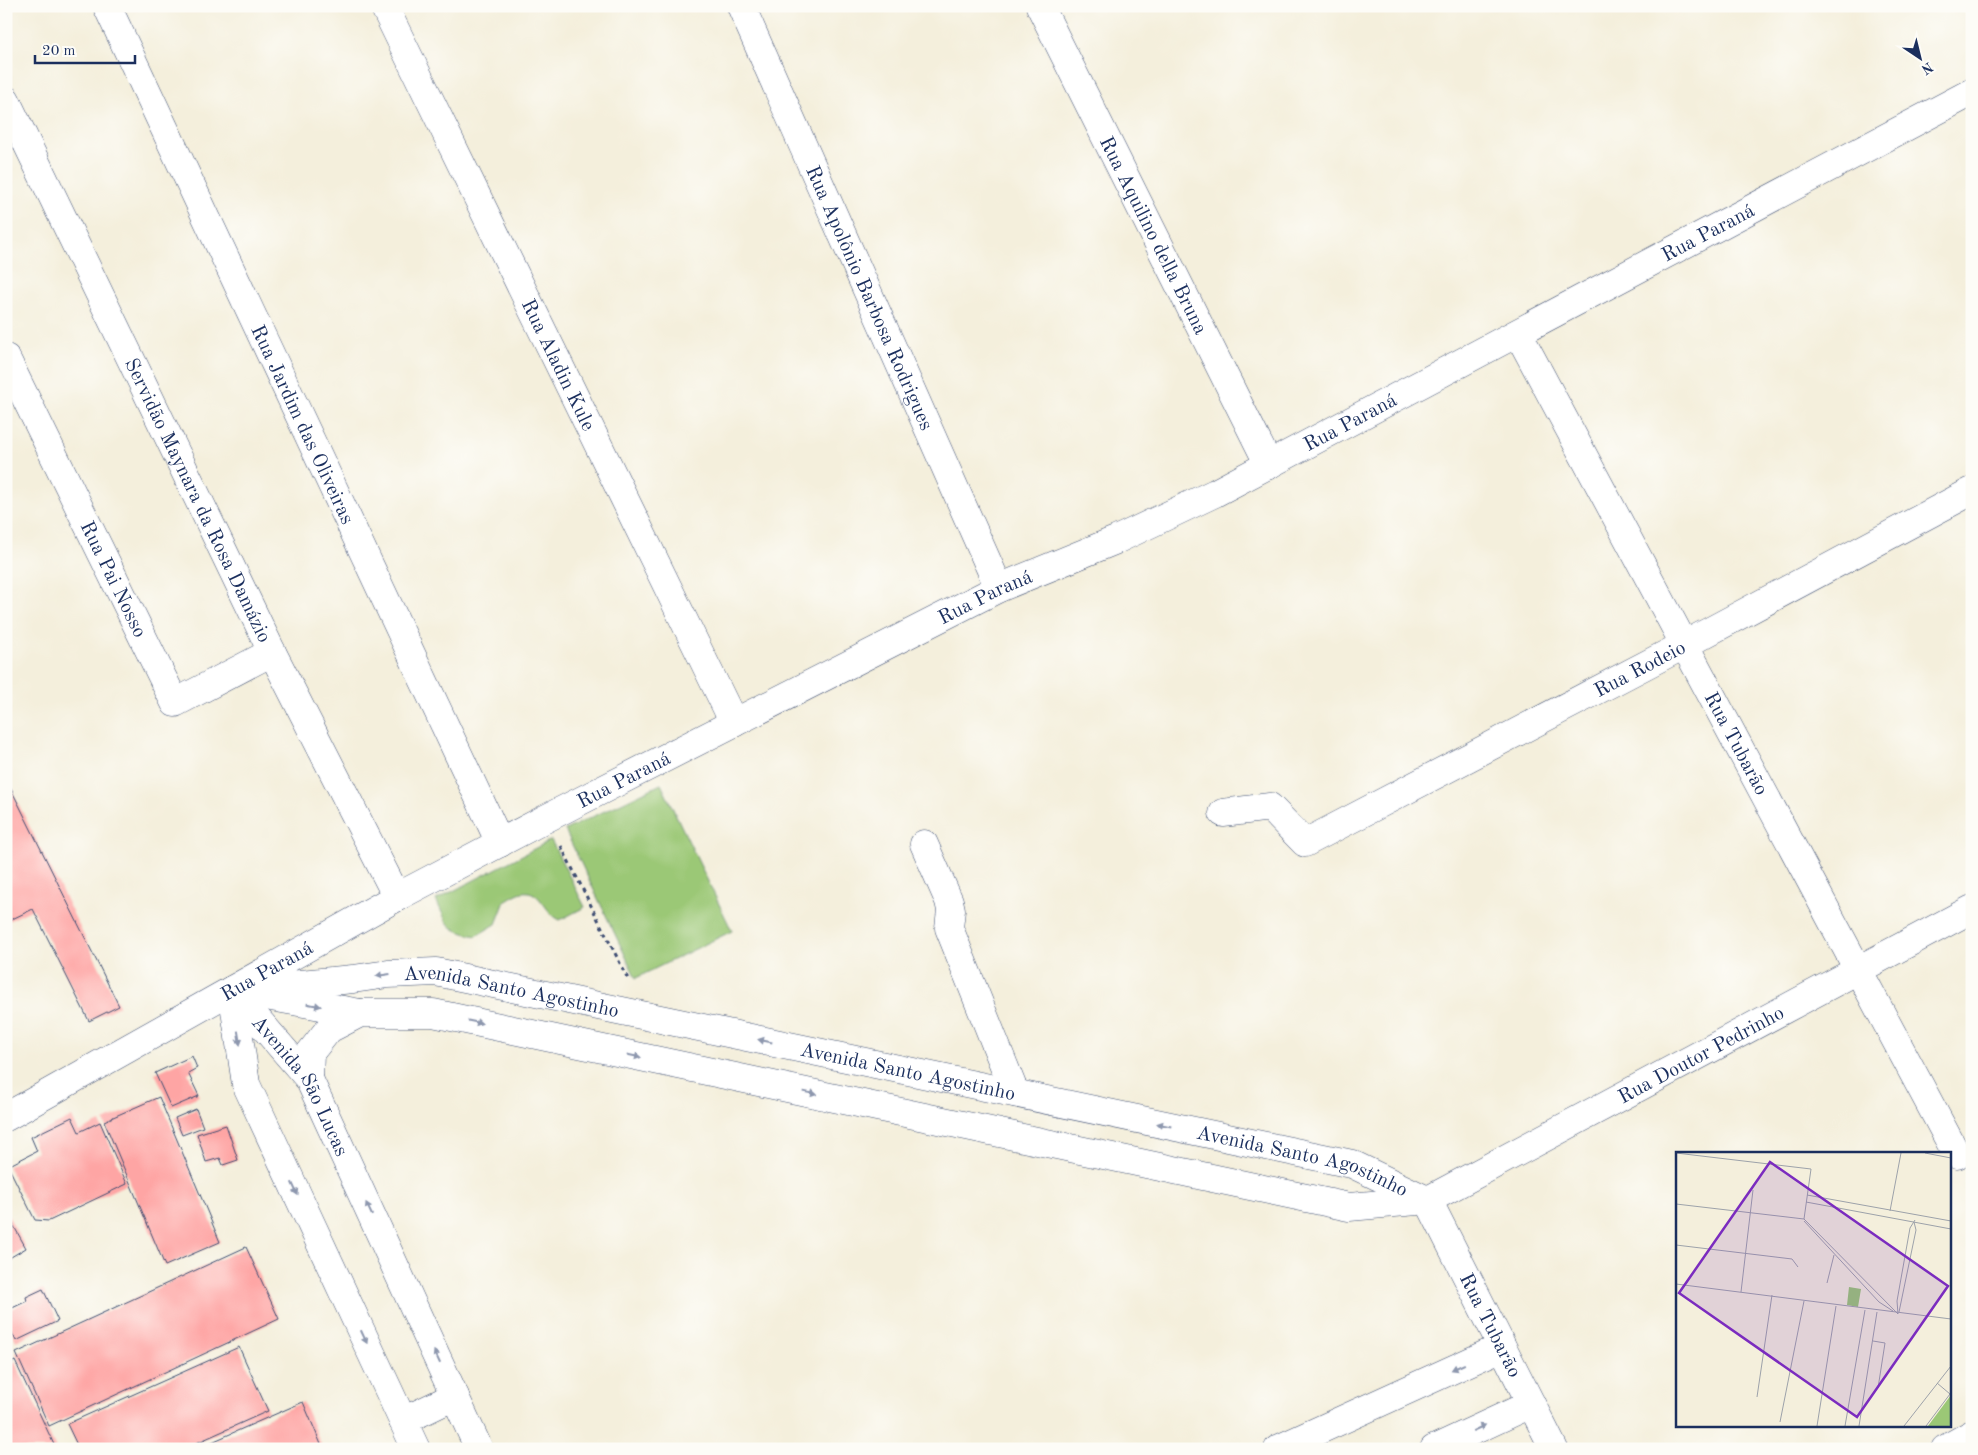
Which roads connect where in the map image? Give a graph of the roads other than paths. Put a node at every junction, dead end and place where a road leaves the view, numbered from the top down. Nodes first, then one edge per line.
1 (107, 6) edge
2 (384, 6) edge
3 (741, 6) edge
4 (1040, 6) edge
5 (1972, 92) edge
6 (6, 100) edge
7 (1518, 333) junction
8 (6, 358) edge
9 (1269, 465) junction
10 (1972, 491) edge
11 (999, 588) junction
12 (1684, 644) junction
13 (272, 652) junction
14 (734, 723) junction
15 (1223, 813) dead end
16 (500, 843) junction
17 (924, 844) dead end
18 (397, 897) junction
19 (1972, 909) edge
20 (1858, 970) junction
21 (232, 990) junction
22 (360, 1013) junction
23 (848, 1058) junction
24 (309, 1080) junction
25 (1015, 1093) junction
26 (840, 1100) junction
27 (6, 1117) edge
28 (1957, 1155) dead end
29 (1428, 1200) junction
30 (1502, 1347) junction
31 (455, 1396) junction
32 (1531, 1404) junction
33 (403, 1421) junction
34 (1972, 1434) edge
35 (416, 1449) edge
36 (479, 1449) edge
37 (1278, 1449) edge
38 (1434, 1449) edge
39 (1554, 1449) edge
40 (1945, 1449) edge

1 - 16 street, Rua Jardim das Oliveiras
2 - 14 street, Rua Aladin Kule
3 - 11 street, Rua Apolônio Barbosa Rodrigues
4 - 9 street, Rua Aquilino della Bruna
5 - 7 street, Rua Paraná
6 - 13 street, Servidão Maynara da Rosa Damázio
7 - 9 street, Rua Paraná
7 - 12 street, Rua Tubarão
8 - 13 street, Rua Pai Nosso
9 - 11 street, Rua Paraná
10 - 12 street, Rua Rodeio
11 - 14 street, Rua Paraná
12 - 15 street, Rua Rodeio
12 - 20 street, Rua Tubarão
13 - 18 street, Servidão Maynara da Rosa Damázio
14 - 16 street, Rua Paraná
16 - 18 street, Rua Paraná
17 - 25 street
18 - 21 street, Rua Paraná
19 - 20 street, Rua Doutor Pedrinho
20 - 28 street, Rua Tubarão
20 - 29 street, Rua Doutor Pedrinho
21 -> 22 street, Avenida Santo Agostinho
23 -> 21 street, Avenida Santo Agostinho
21 - 24 street, Avenida São Lucas
21 - 27 street, Rua Paraná
21 -> 33 street, Avenida São Lucas
22 - 24 street, Avenida Santo Agostinho
22 -> 26 street, Avenida Santo Agostinho
23 - 25 street, Avenida Santo Agostinho
23 - 26 street
31 -> 24 street, Avenida São Lucas
29 -> 25 street, Avenida Santo Agostinho
26 - 29 street, Avenida Santo Agostinho
29 - 30 street, Rua Tubarão
30 - 32 street, Rua Tubarão
30 -> 37 street
31 - 33 street
31 - 36 street, Avenida São Lucas
38 -> 32 street
32 - 39 street, Rua Tubarão
33 - 35 street, Avenida São Lucas
34 - 40 street

